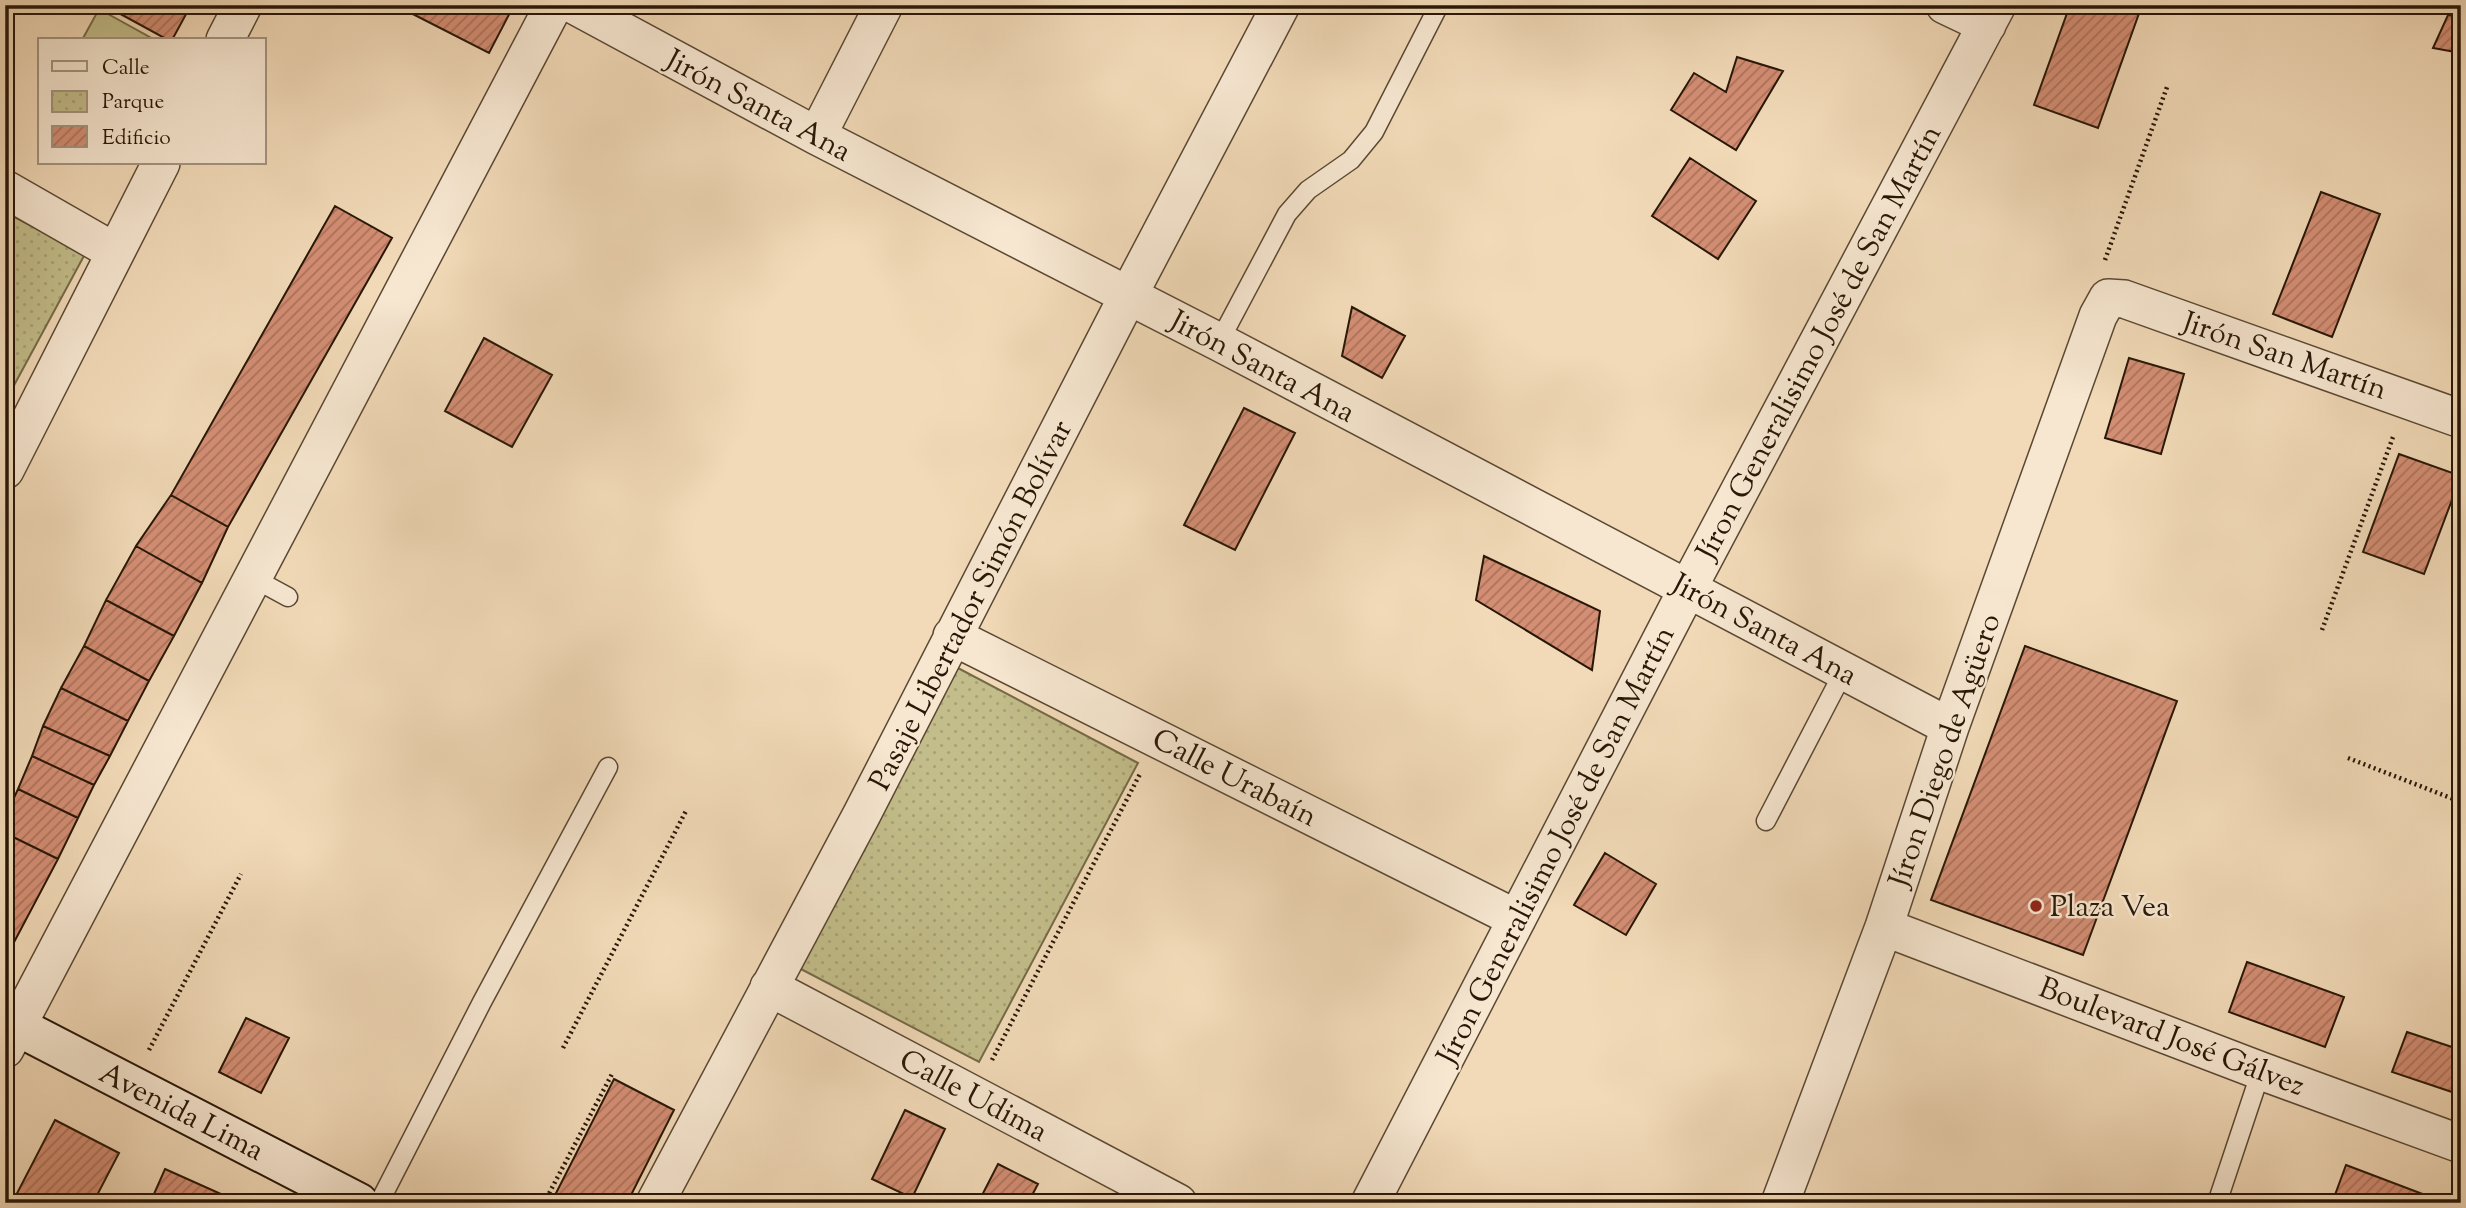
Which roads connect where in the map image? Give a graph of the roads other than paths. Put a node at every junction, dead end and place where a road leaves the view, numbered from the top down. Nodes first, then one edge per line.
1 (243, 5) edge
2 (554, 5) edge
3 (574, 5) edge
4 (884, 5) edge
5 (1281, 5) edge
6 (1439, 5) edge
7 (1945, 5) edge
8 (1992, 15) edge
9 (226, 38) edge
10 (817, 136) junction
11 (160, 164) edge
12 (5, 189) edge
13 (115, 252) junction
14 (1128, 296) junction
15 (2108, 298) joint
16 (1219, 342) junction
17 (2461, 419) edge
18 (5, 470) edge
19 (253, 578) junction
20 (1688, 588) junction
21 (288, 597) dead end
22 (953, 636) junction
23 (1844, 671) junction
24 (1950, 727) junction
25 (608, 767) dead end
26 (1766, 821) dead end
27 (1517, 919) junction
28 (1884, 927) junction
29 (769, 987) junction
30 (9, 1032) edge
31 (2261, 1071) junction
32 (2461, 1144) edge
33 (359, 1203) edge
34 (379, 1203) edge
35 (656, 1203) edge
36 (1178, 1203) edge
37 (1370, 1203) edge
38 (1780, 1203) edge
39 (2217, 1203) edge

1 - 9 street
2 - 19 street
3 - 10 street, Jirón Santa Ana
4 - 10 street
5 - 14 street, Pasaje Libertador Simón Bolívar
6 - 16 lane
7 - 8 street
8 - 20 street, Jíron Generalisimo José de San Martín
10 - 14 street, Jirón Santa Ana
11 - 13 street
12 - 13 street
13 - 18 street
14 - 16 street, Jirón Santa Ana
14 - 22 street, Pasaje Libertador Simón Bolívar
15 - 17 street, Jirón San Martín
15 - 24 street, Jíron Diego de Agüero
16 - 20 street, Jirón Santa Ana
19 - 21 lane
19 - 30 street
20 - 23 street, Jirón Santa Ana
20 - 27 street, Jíron Generalisimo José de San Martín
22 - 27 street, Calle Urabaín
22 - 29 street, Pasaje Libertador Simón Bolívar
23 - 24 street, Jirón Santa Ana
23 - 26 lane
24 - 28 street, Jíron Diego de Agüero
25 - 34 lane
27 - 37 street, Jíron Generalisimo José de San Martín
28 - 31 street, Boulevard José Gálvez
28 - 38 street, Jíron Diego de Agüero
29 - 35 street, Pasaje Libertador Simón Bolívar
29 - 36 street, Calle Udima
30 - 33 street, Avenida Lima
31 - 32 street, Boulevard José Gálvez
31 - 39 lane

